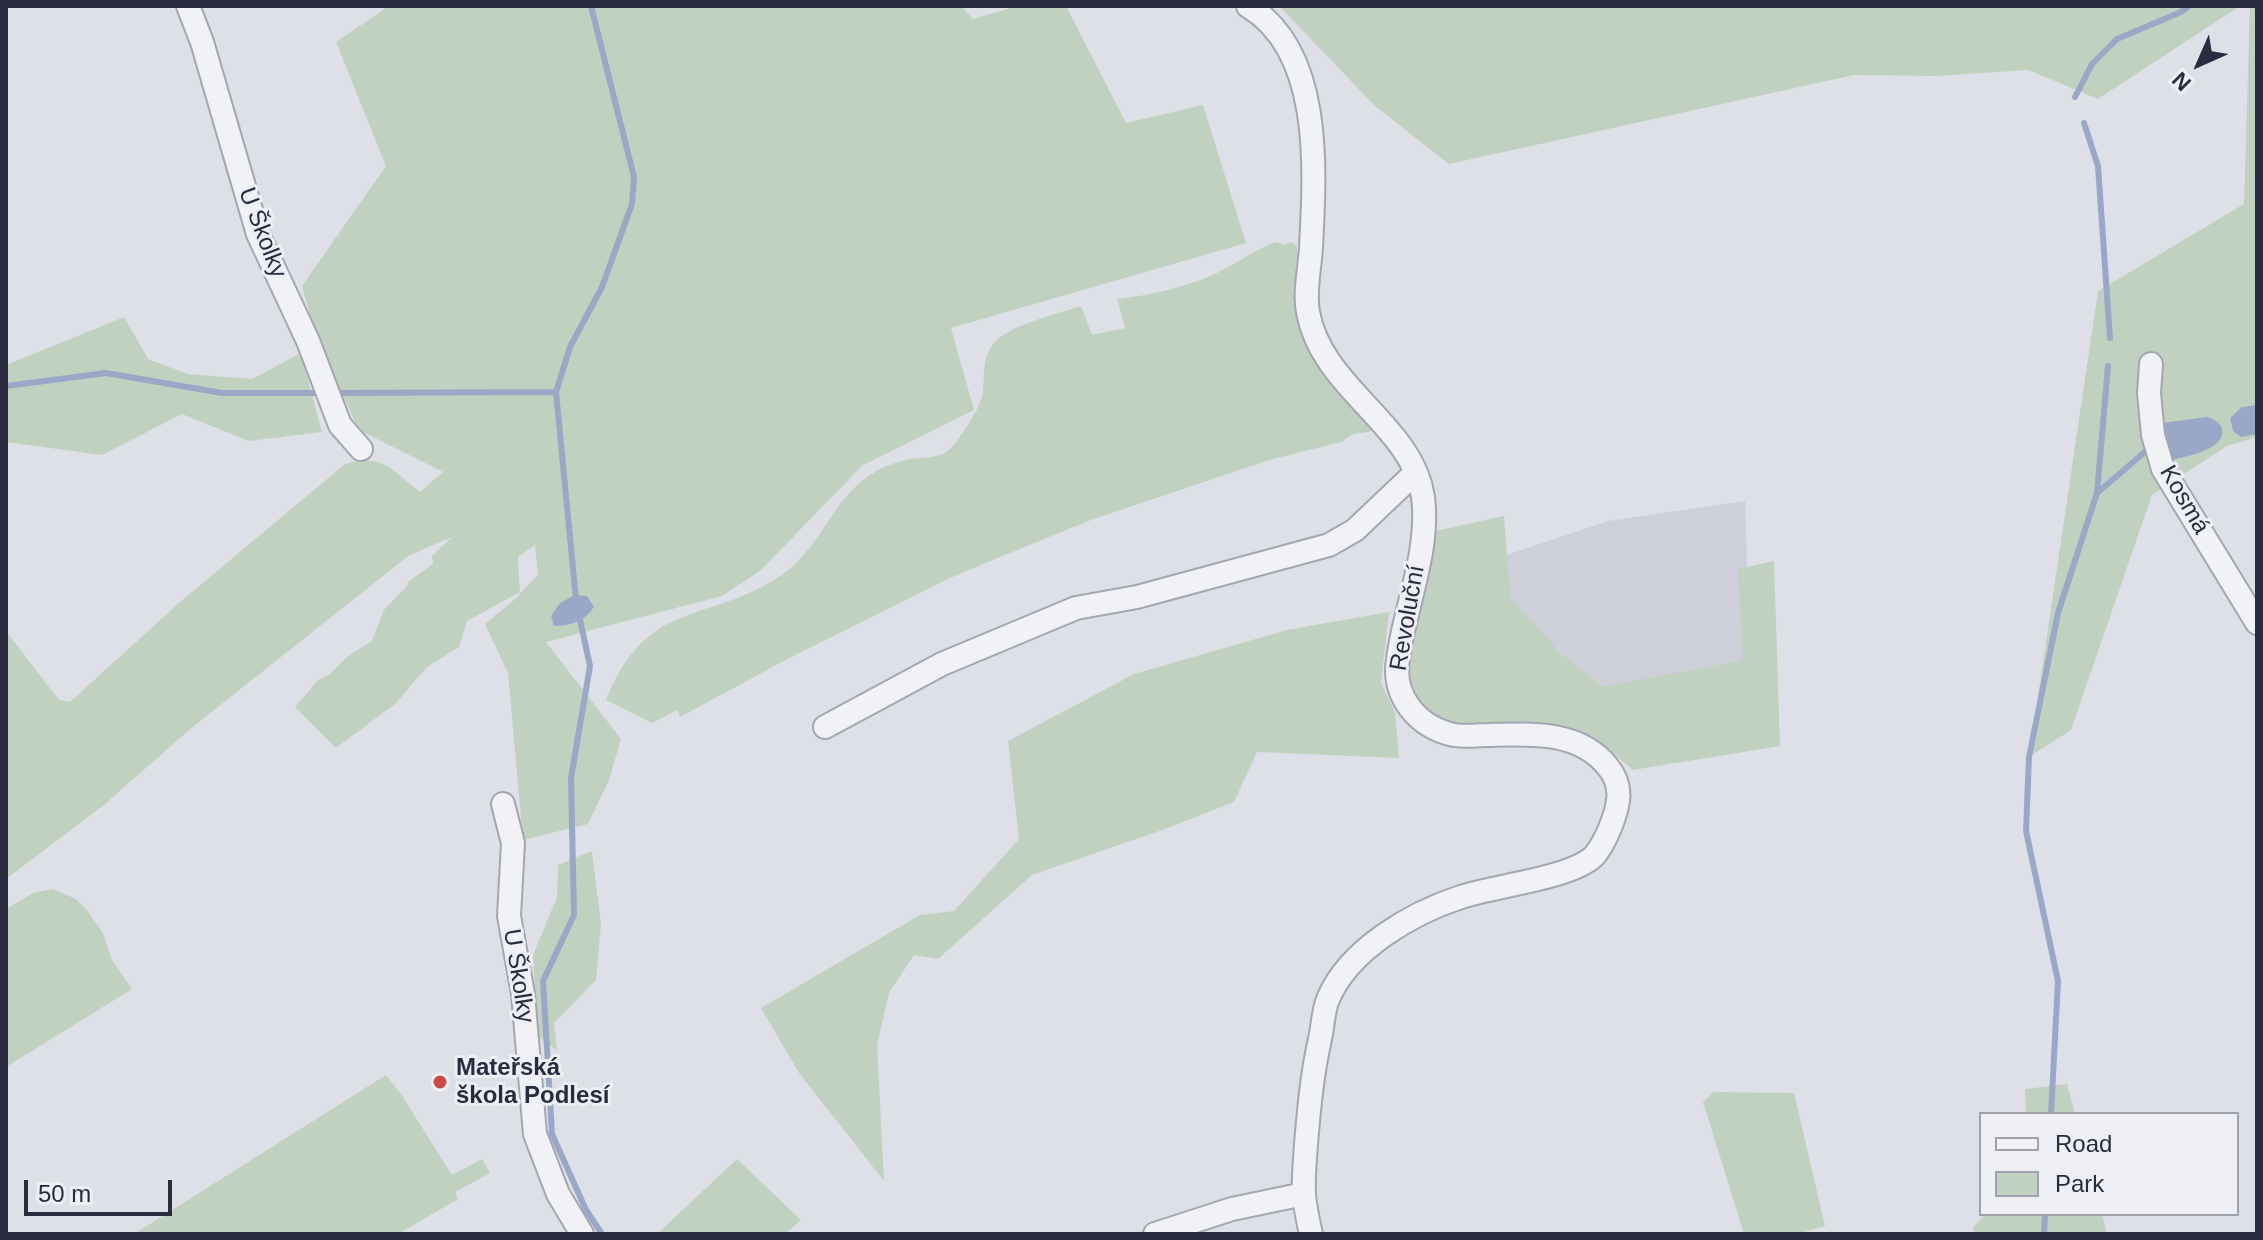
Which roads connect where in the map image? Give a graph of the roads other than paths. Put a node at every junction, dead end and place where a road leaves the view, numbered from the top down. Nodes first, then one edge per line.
1 (188, 6) edge
2 (1248, 6) edge
3 (2151, 364) dead end
4 (361, 449) dead end
5 (1415, 473) junction
6 (2257, 623) edge
7 (825, 727) dead end
8 (503, 804) dead end
9 (1304, 1194) junction
10 (582, 1234) edge
11 (1155, 1234) edge
12 (1311, 1234) edge

1 - 4 street, U Školky
2 - 5 street, Revoluční
3 - 6 street, Kosmá
5 - 7 street
5 - 9 street, Revoluční
8 - 10 street, U Školky
9 - 11 street
9 - 12 street, Revoluční

